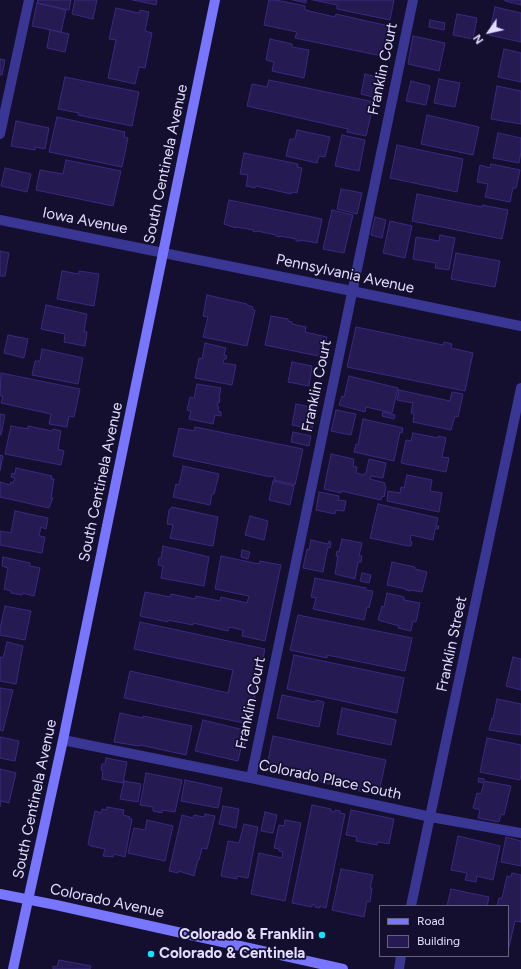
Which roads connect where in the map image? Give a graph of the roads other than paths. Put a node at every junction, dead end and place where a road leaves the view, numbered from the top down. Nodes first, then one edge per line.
1 (29, 0) edge
2 (215, 0) edge
3 (413, 0) edge
4 (0, 134) edge
5 (0, 220) edge
6 (163, 253) junction
7 (352, 291) junction
8 (521, 326) edge
9 (521, 388) edge
10 (63, 740) junction
11 (251, 778) junction
12 (431, 817) junction
13 (521, 833) edge
14 (0, 894) edge
15 (28, 899) junction
16 (411, 905) edge
17 (401, 957) edge
18 (13, 969) edge
19 (343, 969) edge
20 (399, 969) edge

1 - 4 street
2 - 6 street, South Centinela Avenue
3 - 7 street, Franklin Court
5 - 6 street, Iowa Avenue
6 - 7 street, Pennsylvania Avenue
6 - 10 street, South Centinela Avenue
7 - 8 street, Pennsylvania Avenue
7 - 11 street, Franklin Court
9 - 12 street, Franklin Street
10 - 11 street, Colorado Place South
10 - 15 street, South Centinela Avenue
11 - 12 street, Colorado Place South
12 - 13 street, Colorado Place South
12 - 16 street, Franklin Street
14 - 15 street, Colorado Avenue
15 - 18 street, South Centinela Avenue
15 - 19 street, Colorado Avenue
17 - 20 street

